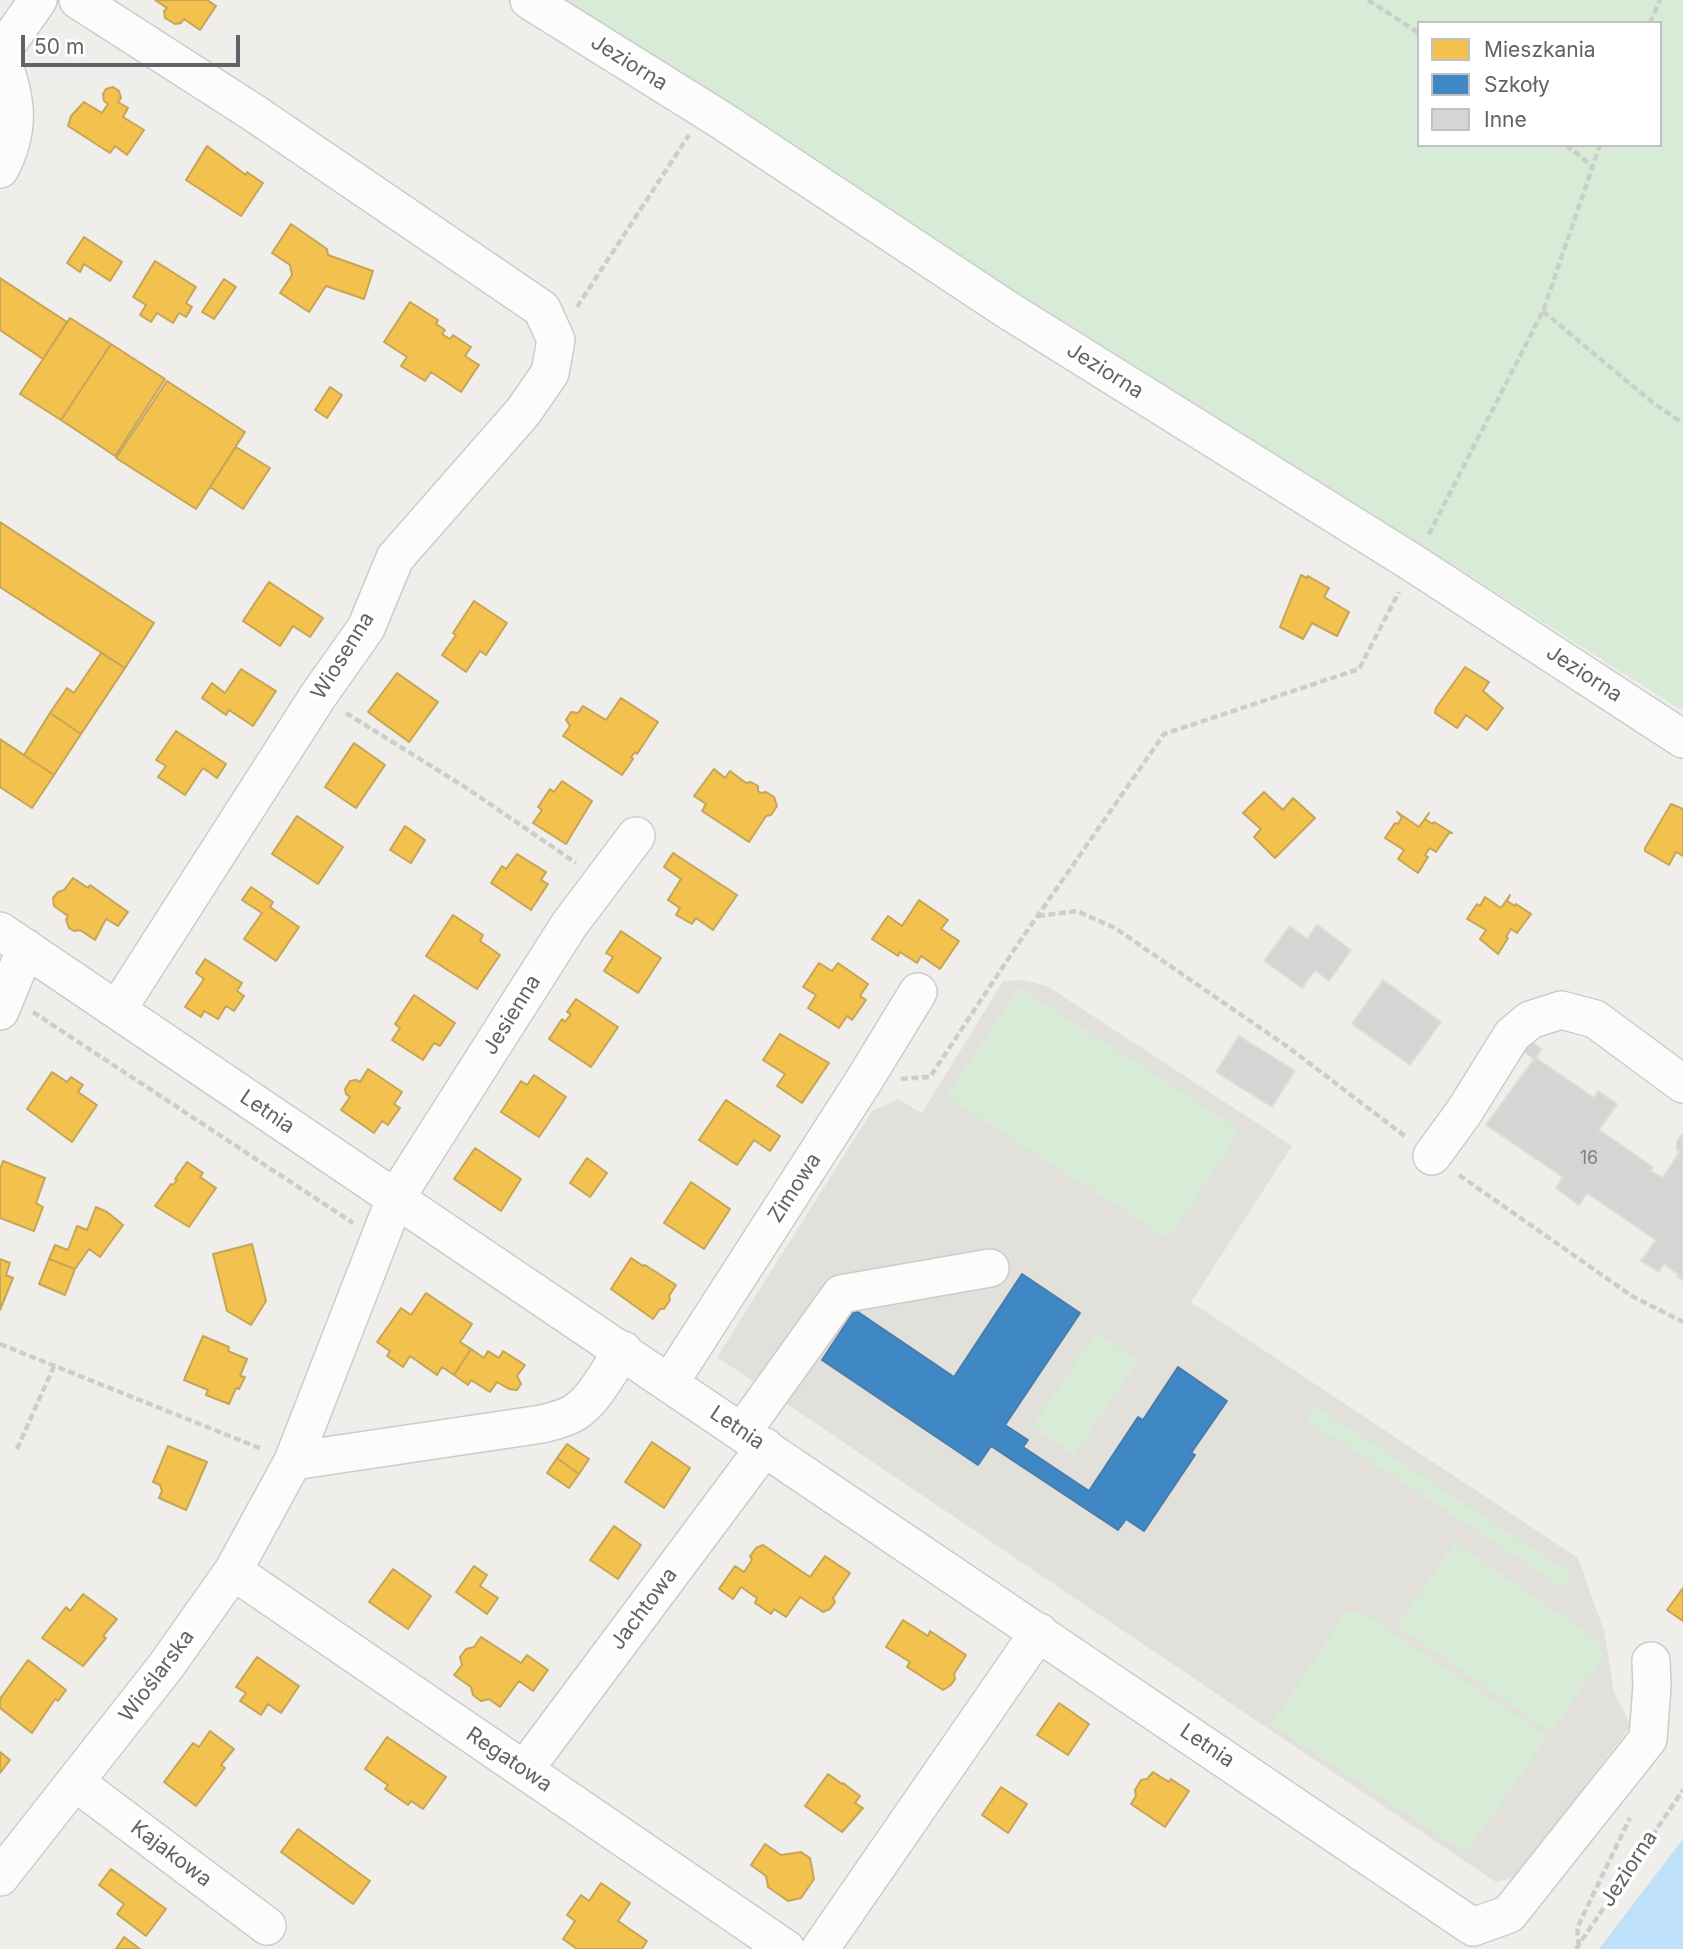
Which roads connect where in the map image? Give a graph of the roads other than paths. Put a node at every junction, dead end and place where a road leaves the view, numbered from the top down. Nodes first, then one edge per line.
1 (38, 0) edge
2 (78, 0) edge
3 (529, 0) edge
4 (0, 54) edge
5 (0, 169) edge
6 (1683, 739) edge
7 (636, 836) dead end
8 (13, 940) edge
9 (918, 992) dead end
10 (117, 1010) junction
11 (0, 1011) edge
12 (1683, 1084) edge
13 (1432, 1156) road end
14 (395, 1199) junction
15 (990, 1268) dead end
16 (623, 1350) junction
17 (670, 1382) junction
18 (754, 1439) junction
19 (293, 1461) junction
20 (233, 1571) junction
21 (1039, 1632) junction
22 (1651, 1661) dead end
23 (524, 1770) junction
24 (75, 1783) junction
25 (0, 1878) edge
26 (267, 1926) dead end
27 (786, 1949) edge
28 (820, 1949) edge

1 - 4 street
2 - 10 street, Wiosenna
3 - 6 street, Jeziorna
4 - 5 street
7 - 14 street, Jesienna
8 - 10 street, Letnia
8 - 11 street
9 - 17 street, Zimowa
10 - 14 street, Letnia
12 - 13 street
14 - 16 street, Letnia
14 - 19 street, Wioślarska
15 - 18 street, Jachtowa
16 - 17 street, Letnia
16 - 19 street
17 - 18 street, Letnia
18 - 21 street, Letnia
18 - 23 street, Jachtowa
19 - 20 street, Wioślarska
20 - 23 street, Regatowa
20 - 24 street, Wioślarska
21 - 22 street, Letnia
21 - 28 street
23 - 27 street, Regatowa
24 - 25 street, Wioślarska
24 - 26 street, Kajakowa

